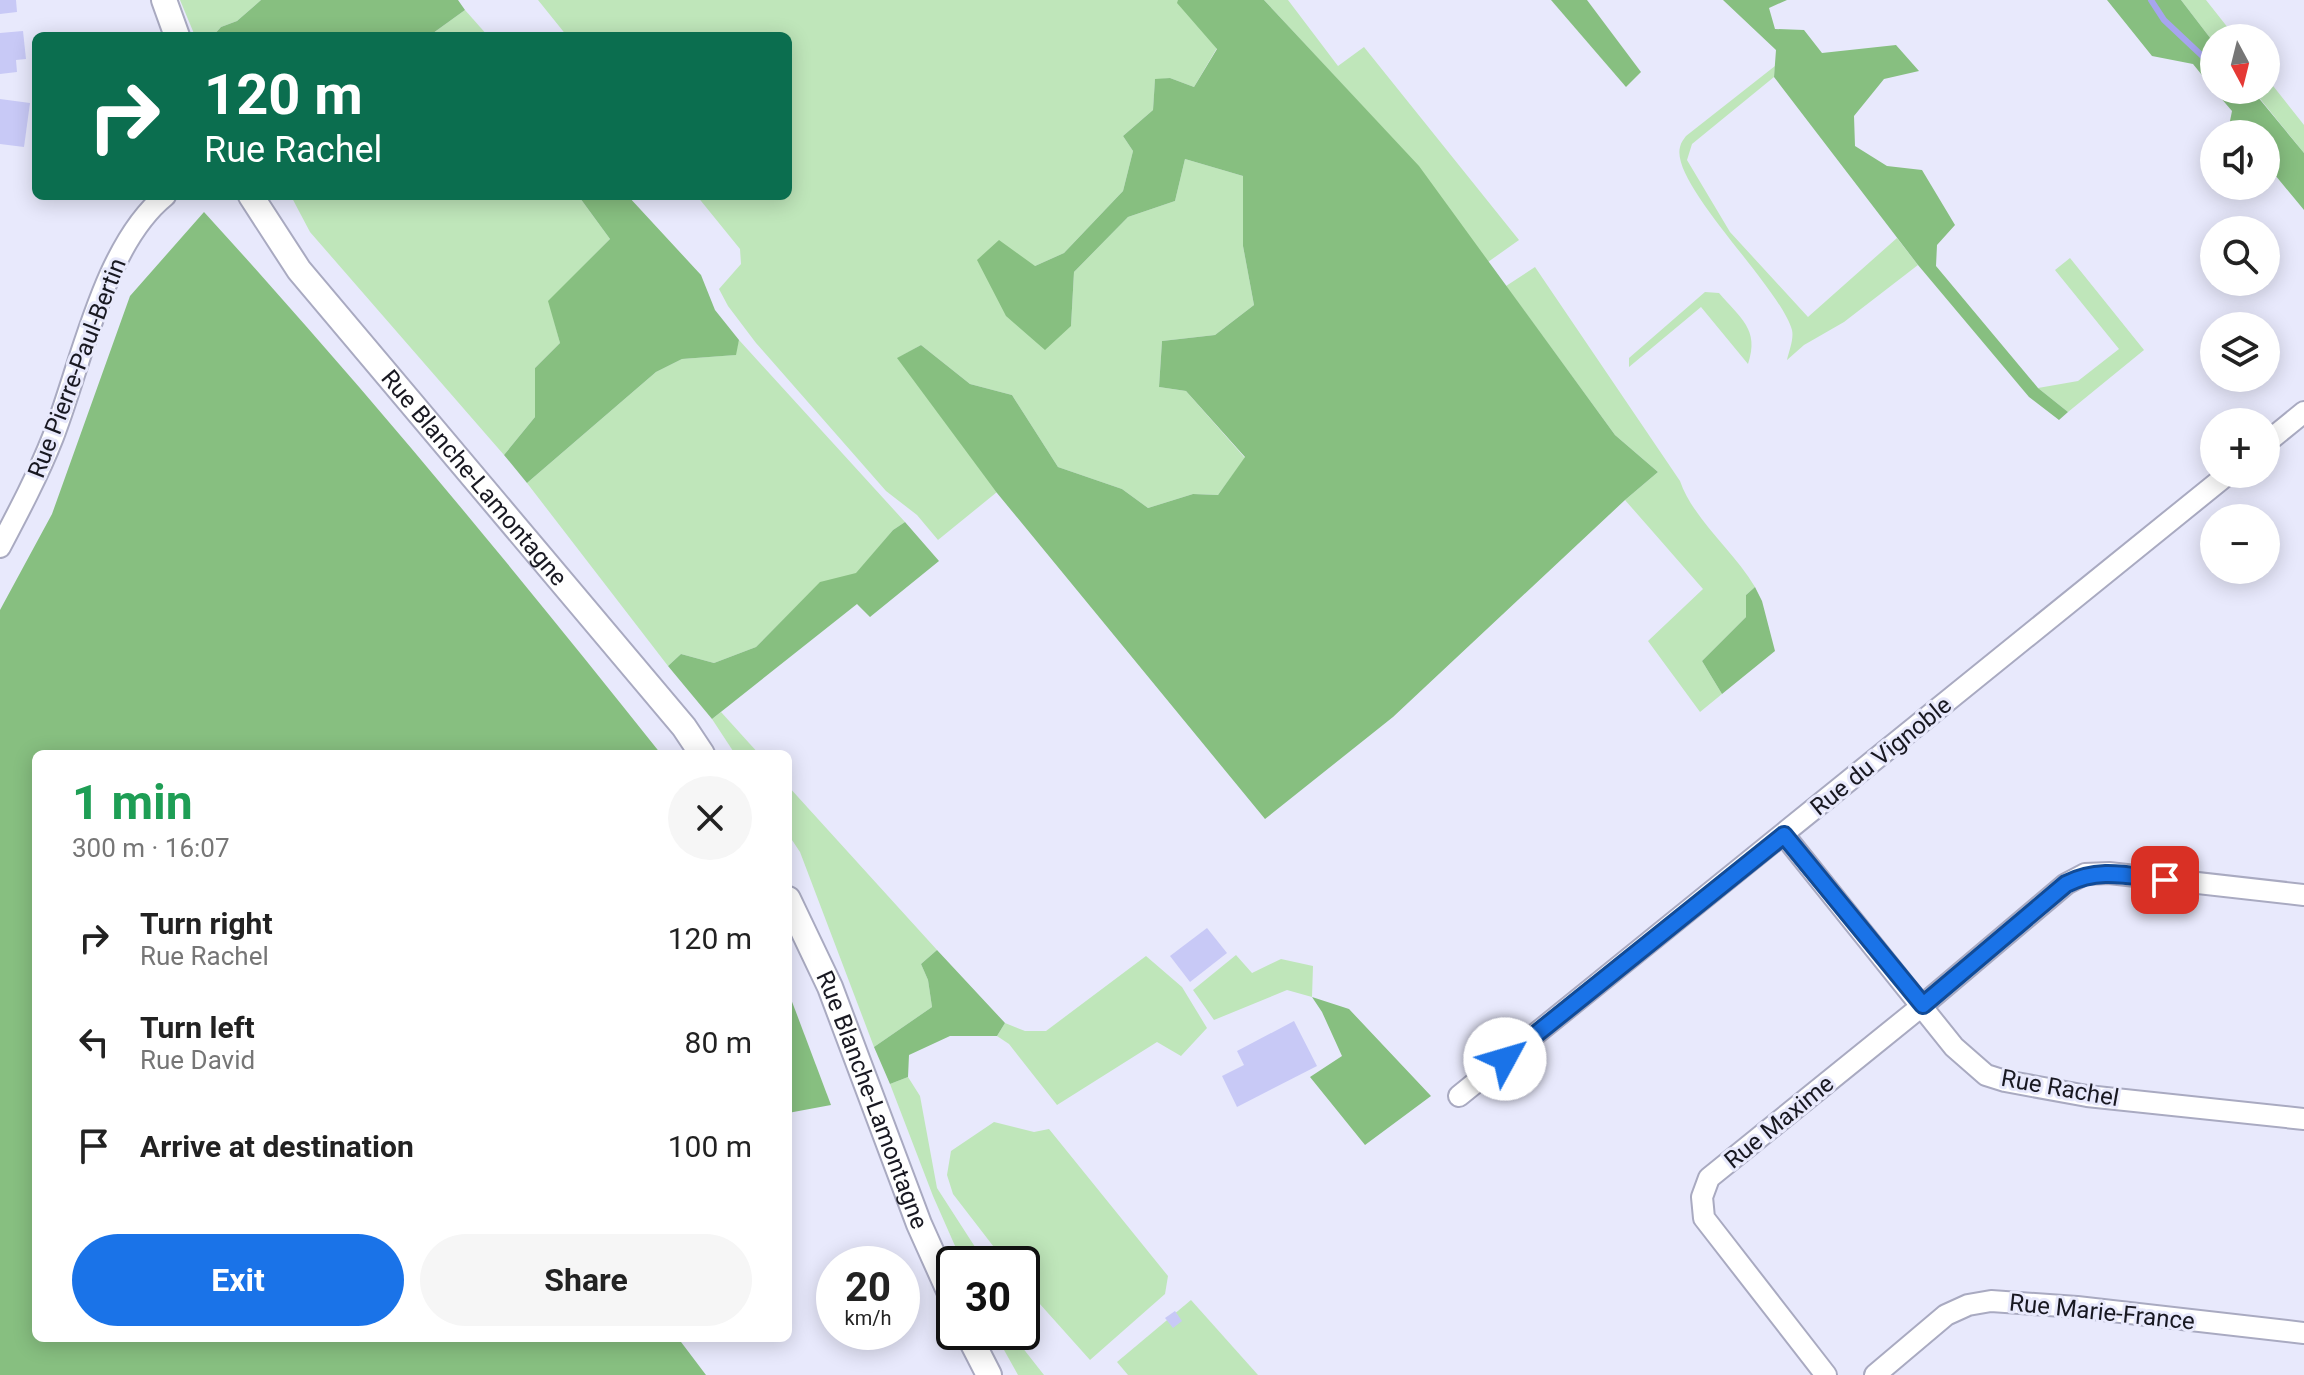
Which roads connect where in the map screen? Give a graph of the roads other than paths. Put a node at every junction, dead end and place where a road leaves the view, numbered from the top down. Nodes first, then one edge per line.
1 (164, 0) edge
2 (176, 32) edge
3 (161, 200) edge
4 (254, 200) edge
5 (2304, 412) edge
6 (2280, 432) edge
7 (2211, 488) edge
8 (6, 522) edge
9 (0, 547) edge
10 (699, 750) edge
11 (1784, 835) junction
12 (2304, 895) edge
13 (792, 907) edge
14 (1923, 1005) junction
15 (1459, 1096) dead end
16 (2304, 1119) edge
17 (936, 1262) edge
18 (2304, 1333) edge
19 (976, 1350) edge
20 (989, 1375) edge
21 (1826, 1375) edge
22 (1875, 1375) edge

1 - 2 street
3 - 8 street, Rue Pierre-Paul-Bertin
4 - 10 street, Rue Blanche-Lamontagne
5 - 6 street
7 - 11 street, Rue du Vignoble
8 - 9 street, Rue Pierre-Paul-Bertin
11 - 14 street, Rue Rachel
11 - 15 street, Rue du Vignoble
12 - 14 street, Rue Maxime
13 - 17 street, Rue Blanche-Lamontagne
14 - 16 street, Rue Rachel
14 - 21 street, Rue Maxime
18 - 22 street, Rue Marie-France
19 - 20 street

